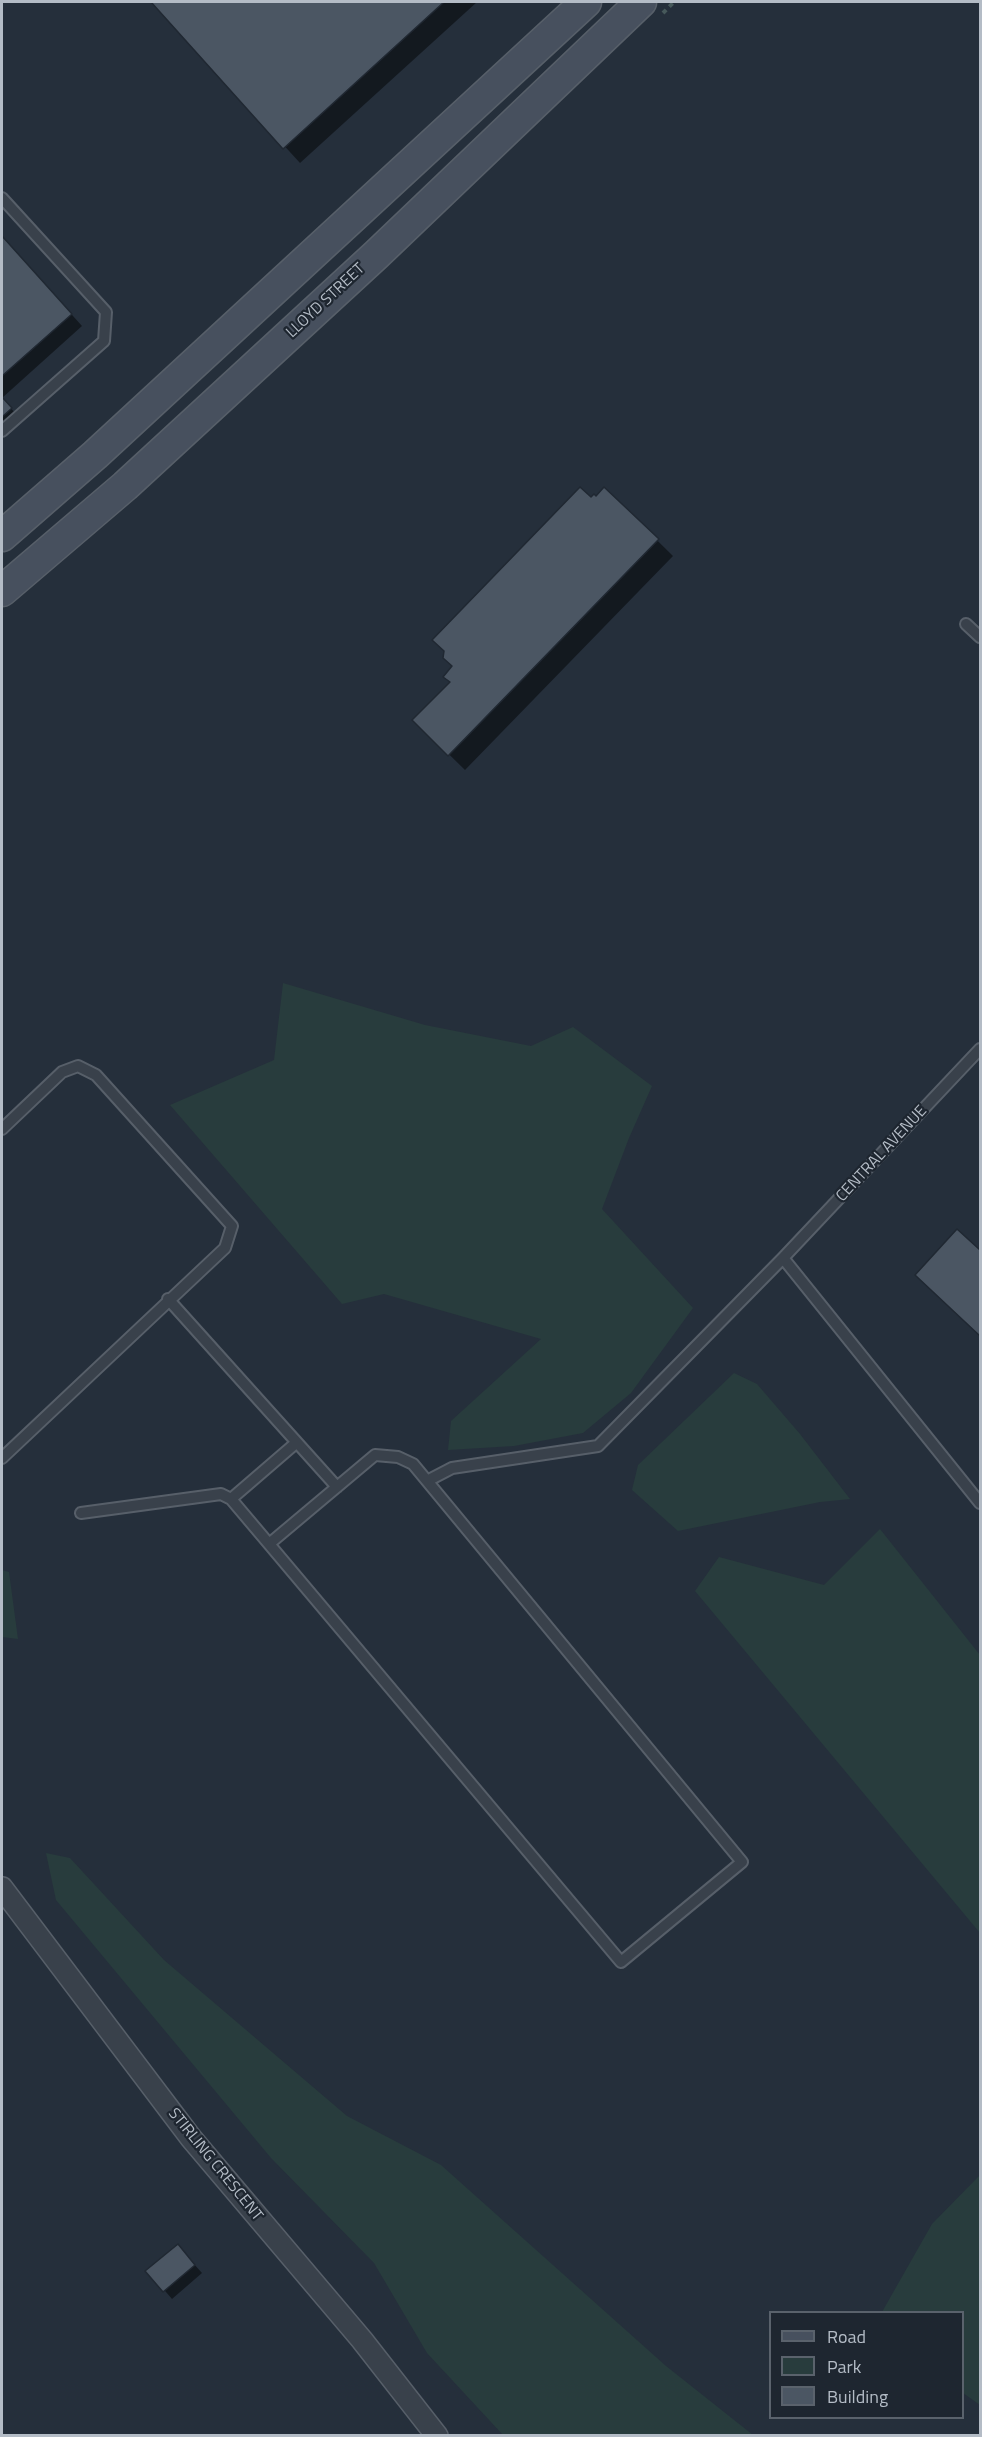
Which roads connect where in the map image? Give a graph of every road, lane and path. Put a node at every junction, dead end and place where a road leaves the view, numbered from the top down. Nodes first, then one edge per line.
1 (586, 2) edge
2 (641, 2) edge
3 (2, 198) edge
4 (2, 431) edge
5 (2, 536) edge
6 (2, 591) edge
7 (966, 624) dead end
8 (981, 637) edge
9 (981, 1049) edge
10 (2, 1129) edge
11 (783, 1258) junction
12 (168, 1299) junction
13 (296, 1443) junction
14 (2, 1458) edge
15 (427, 1481) junction
16 (337, 1487) junction
17 (231, 1498) junction
18 (981, 1503) edge
19 (81, 1513) dead end
20 (269, 1544) junction
21 (2, 1888) edge
22 (437, 2436) edge

1 - 5 main road
2 - 6 main road, LLOYD STREET
3 - 4 lane
7 - 8 lane
9 - 11 lane, CENTRAL AVENUE
10 - 12 lane
11 - 15 lane, CENTRAL AVENUE
11 - 18 lane
12 - 13 lane
12 - 14 lane
13 - 16 lane
13 - 17 lane
15 - 16 lane
15 - 20 lane
16 - 20 lane
17 - 19 lane
17 - 20 lane
21 - 22 street, STIRLING CRESCENT

